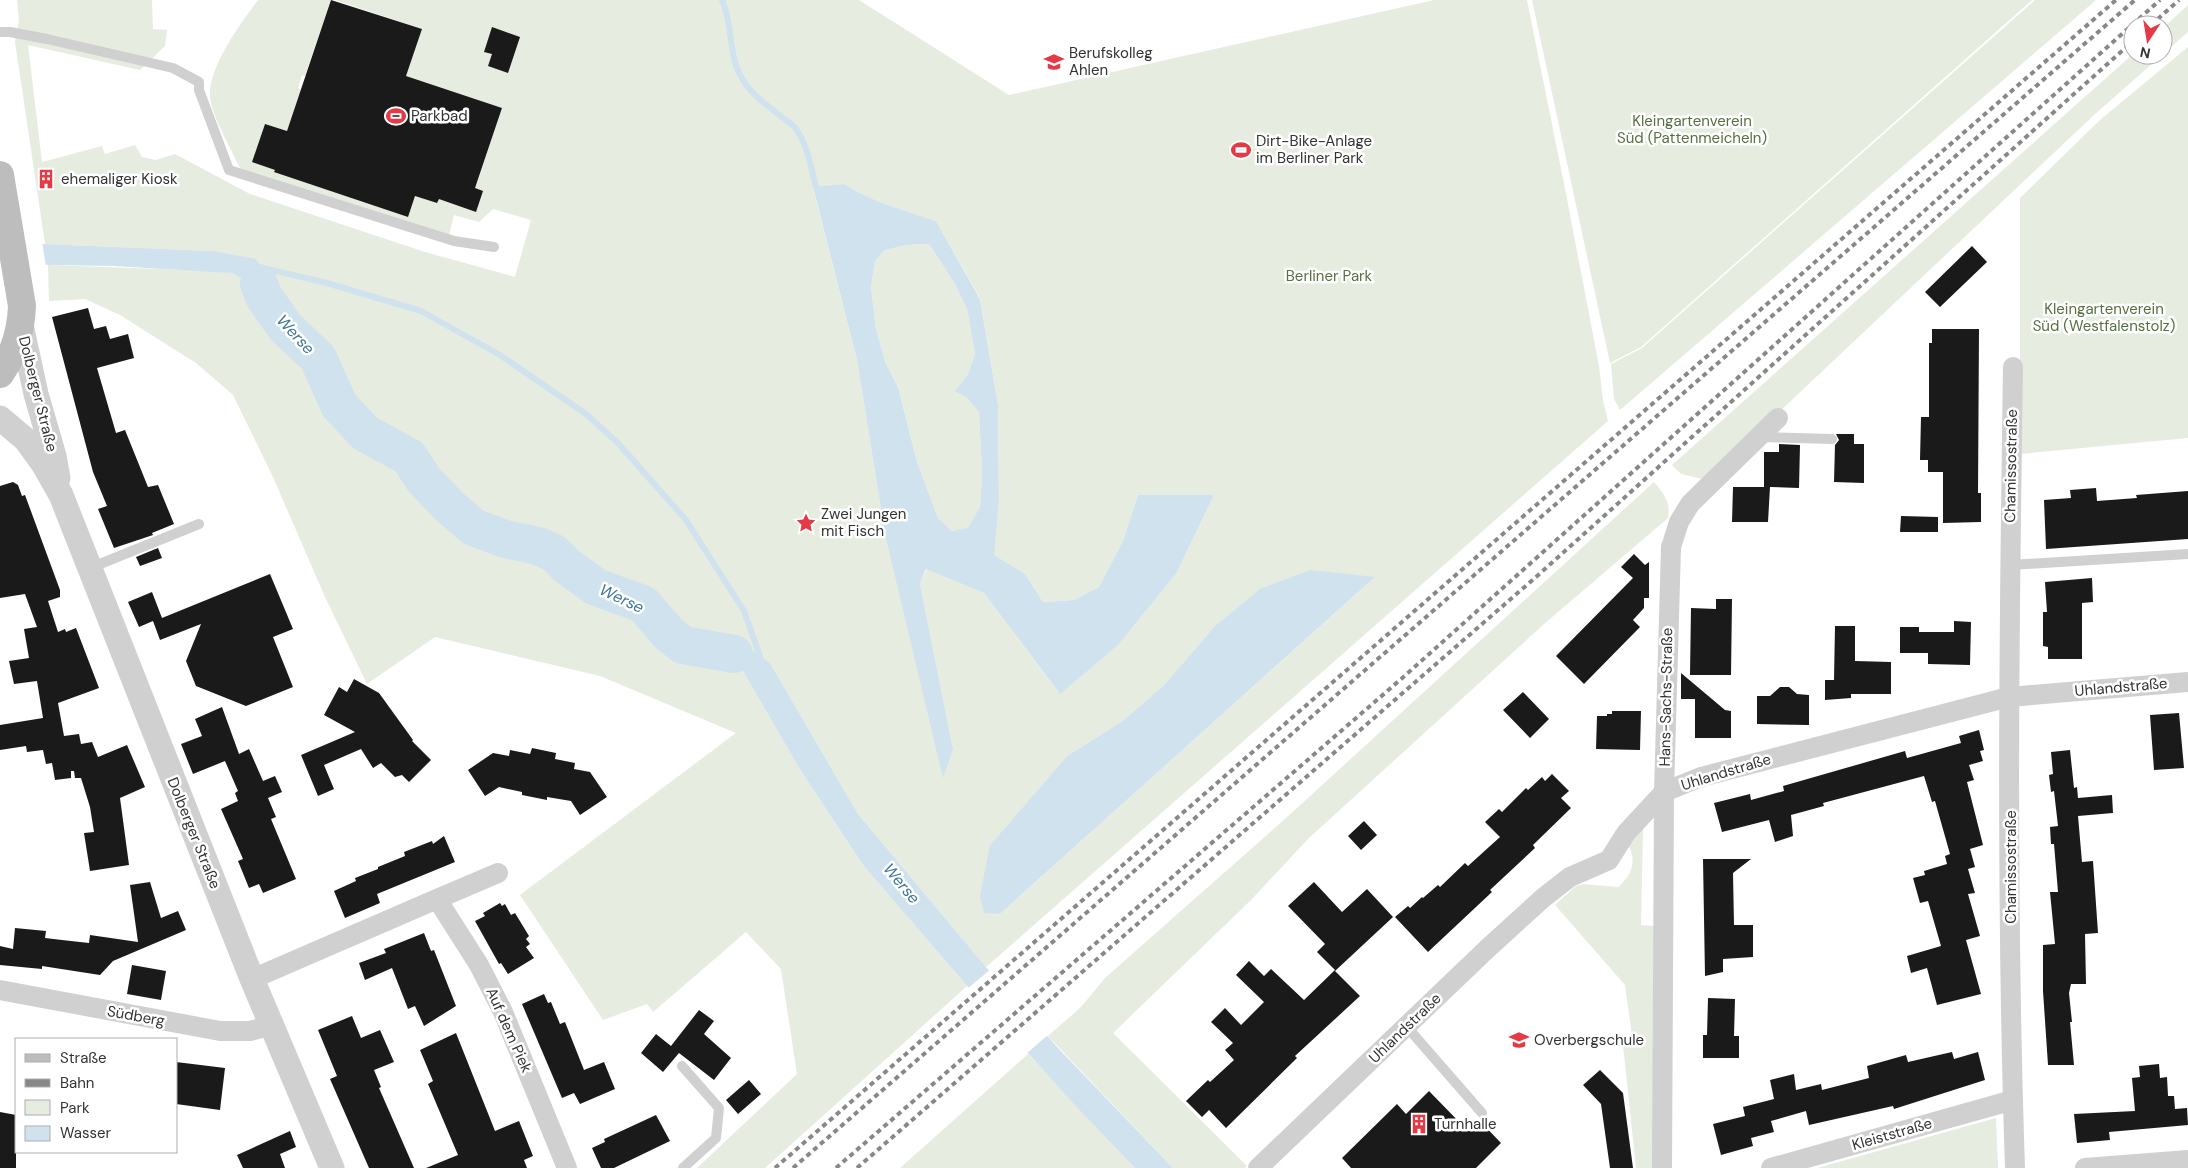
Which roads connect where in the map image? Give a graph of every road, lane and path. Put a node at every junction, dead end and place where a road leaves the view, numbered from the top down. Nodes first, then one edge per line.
1 (0, 32) edge
2 (0, 175) edge
3 (494, 247) dead end
4 (21, 325) junction
5 (2013, 367) dead end
6 (0, 374) edge
7 (0, 418) edge
8 (1778, 418) dead end
9 (1758, 437) junction
10 (1832, 438) dead end
11 (61, 495) junction
12 (200, 524) dead end
13 (2188, 554) edge
14 (2010, 565) junction
15 (90, 568) junction
16 (2188, 682) edge
17 (2009, 697) junction
18 (1664, 792) junction
19 (498, 873) dead end
20 (437, 899) junction
21 (252, 979) junction
22 (0, 990) edge
23 (272, 1025) junction
24 (1407, 1026) junction
25 (682, 1066) dead end
26 (2013, 1100) junction
27 (1482, 1113) dead end
28 (2188, 1160) edge
29 (332, 1168) edge
30 (567, 1168) edge
31 (683, 1168) edge
32 (1258, 1168) edge
33 (1662, 1168) edge
34 (1771, 1168) edge
35 (2015, 1168) edge
36 (2084, 1168) edge

1 - 3 lane
2 - 4 main road, Dolberger Straße
4 - 6 main road
4 - 11 street, Dolberger Straße
5 - 14 street, Chamissostraße
7 - 11 street, Dolberger Straße
8 - 9 street, Hans-Sachs-Straße
9 - 10 lane
9 - 18 street, Hans-Sachs-Straße
11 - 15 street, Dolberger Straße
12 - 15 lane
13 - 14 lane
14 - 17 street, Chamissostraße
15 - 21 street, Dolberger Straße
16 - 17 street, Uhlandstraße
17 - 18 street, Uhlandstraße
17 - 26 street, Chamissostraße
18 - 24 street, Uhlandstraße
18 - 33 street, Hans-Sachs-Straße
19 - 20 street
20 - 21 street
20 - 30 street, Auf dem Piek
21 - 23 street, Dolberger Straße
22 - 23 street, Südberg
23 - 29 street, Dolberger Straße
24 - 27 lane
24 - 32 street, Uhlandstraße
25 - 31 lane
26 - 34 street, Kleiststraße
26 - 35 street, Chamissostraße
28 - 36 street

